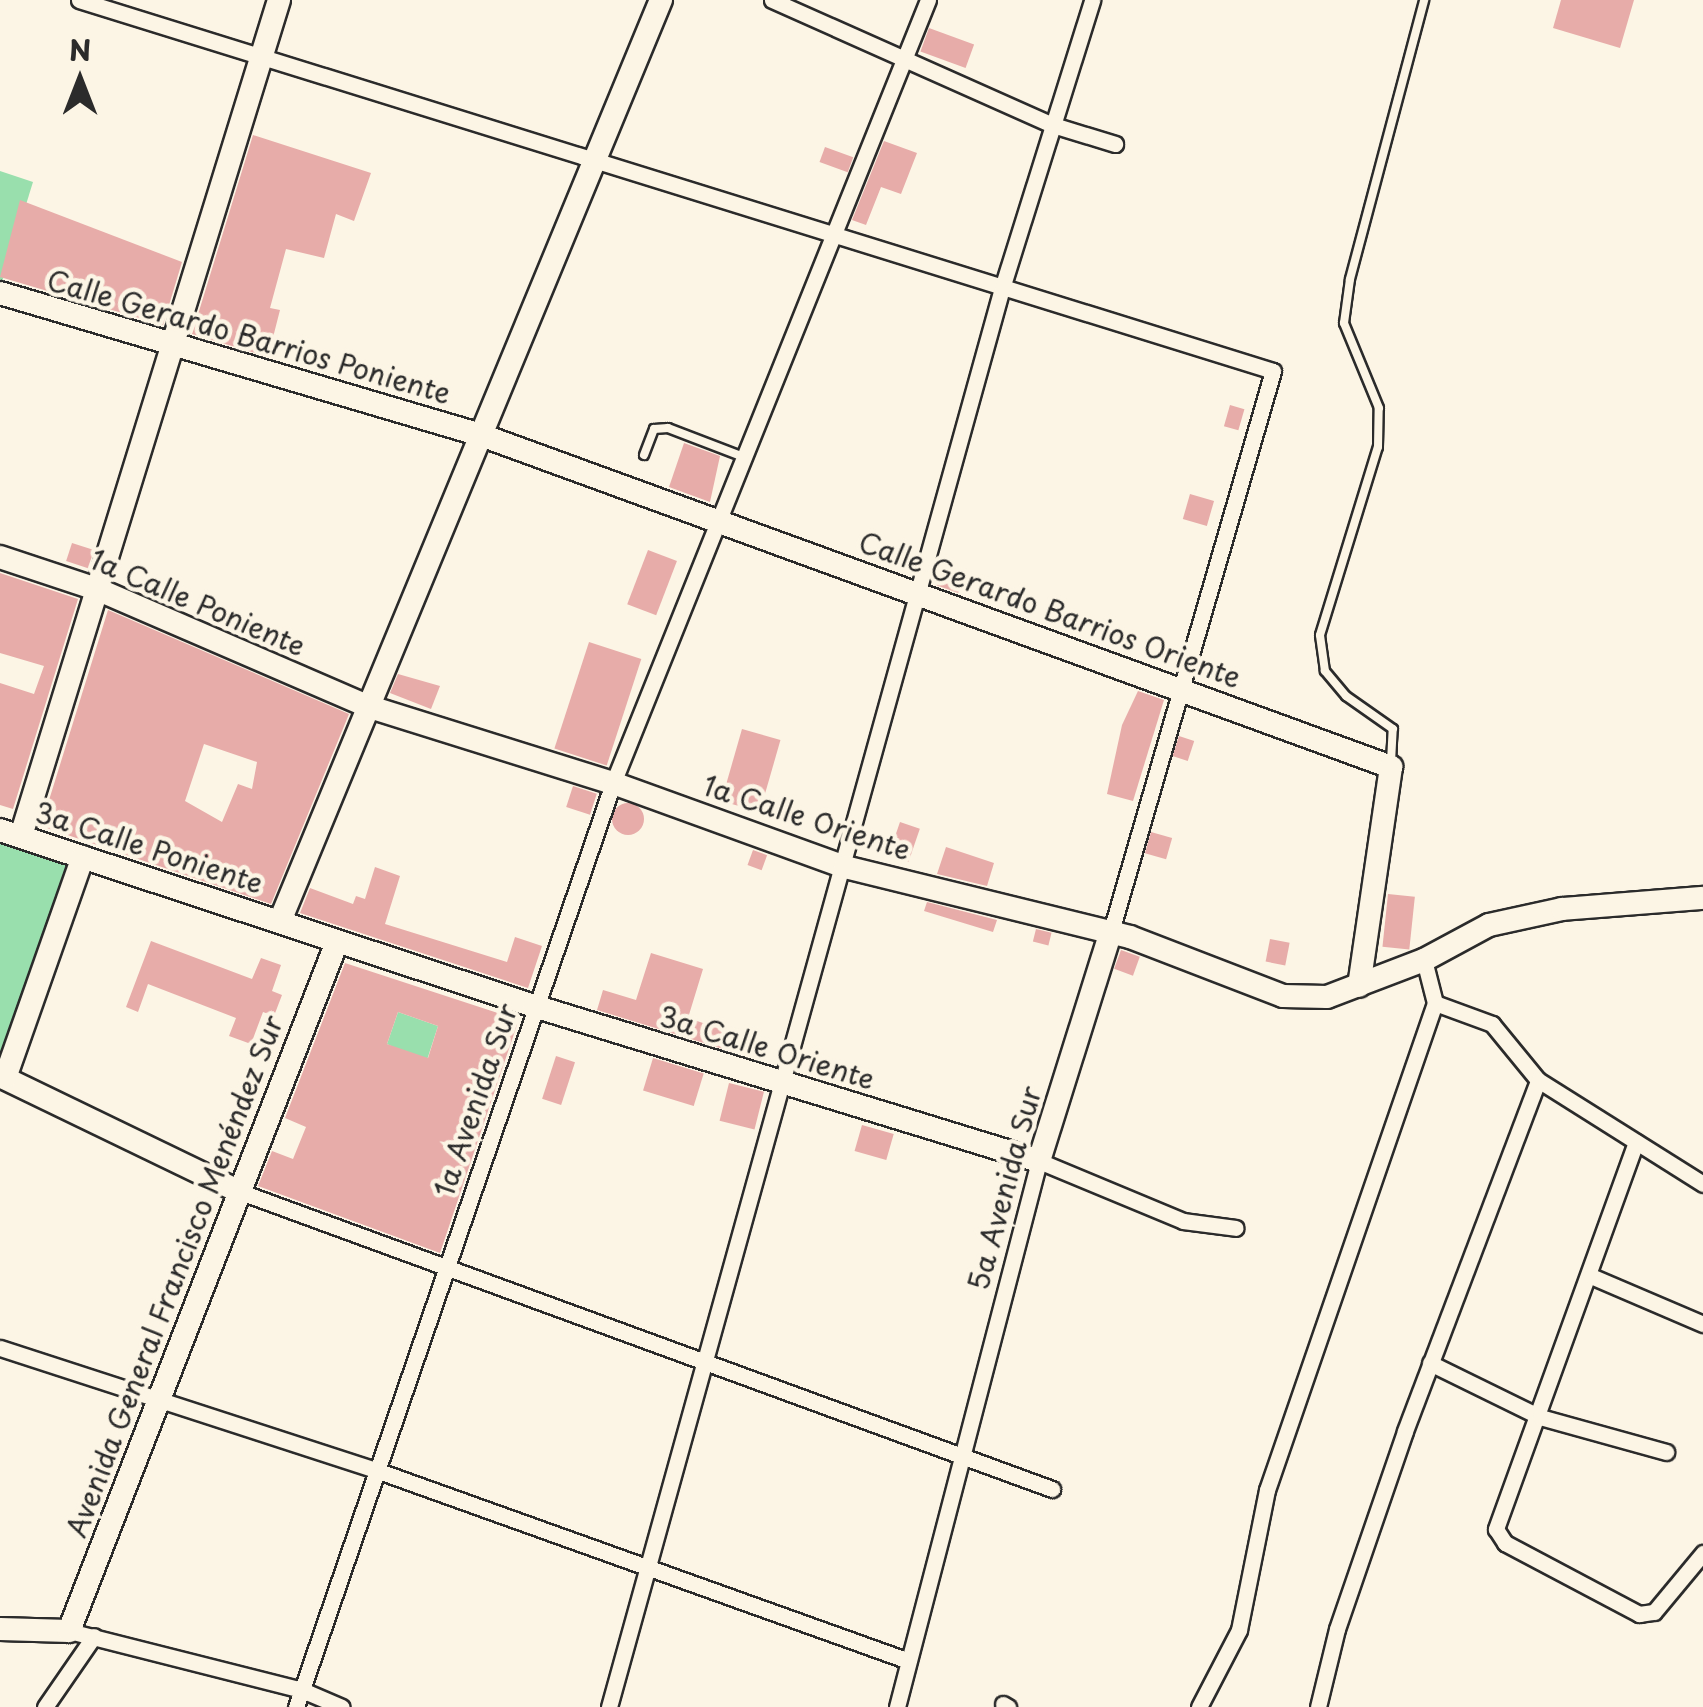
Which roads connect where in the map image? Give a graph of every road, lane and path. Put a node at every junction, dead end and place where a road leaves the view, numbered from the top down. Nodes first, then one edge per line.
1 (78, 0) edge
2 (280, 0) edge
3 (660, 0) edge
4 (772, 0) edge
5 (928, 0) edge
6 (1092, 0) edge
7 (1424, 0) edge
8 (263, 54) junction
9 (903, 62) junction
10 (1052, 125) junction
11 (1115, 144) dead end
12 (597, 157) junction
13 (836, 234) junction
14 (1002, 288) junction
15 (0, 293) edge
16 (174, 348) junction
17 (481, 435) junction
18 (644, 455) dead end
19 (748, 458) junction
20 (724, 518) junction
21 (0, 557) edge
22 (99, 590) junction
23 (920, 596) junction
24 (1183, 689) junction
25 (370, 707) junction
26 (1391, 767) junction
27 (614, 783) junction
28 (10, 833) edge
29 (84, 857) junction
30 (845, 867) junction
31 (1703, 898) edge
32 (280, 922) junction
33 (1111, 931) junction
34 (337, 942) junction
35 (1424, 960) junction
36 (1359, 986) junction
37 (1436, 1002) junction
38 (534, 1006) junction
39 (2, 1078) edge
40 (1538, 1080) junction
41 (781, 1084) junction
42 (1636, 1142) junction
43 (1039, 1161) junction
44 (1703, 1184) edge
45 (238, 1191) junction
46 (1236, 1228) dead end
47 (442, 1270) junction
48 (1591, 1276) junction
49 (1703, 1324) edge
50 (0, 1348) edge
51 (1430, 1363) junction
52 (702, 1366) junction
53 (154, 1400) junction
54 (1540, 1417) junction
55 (1666, 1452) dead end
56 (963, 1462) junction
57 (373, 1469) junction
58 (1052, 1490) dead end
59 (1703, 1553) edge
60 (646, 1570) junction
61 (0, 1629) edge
62 (70, 1631) junction
63 (94, 1636) junction
64 (909, 1661) junction
65 (302, 1690) junction
66 (45, 1707) edge
67 (296, 1707) edge
68 (342, 1707) edge
69 (610, 1707) edge
70 (898, 1707) edge
71 (1199, 1707) edge
72 (1318, 1707) edge

1 - 8 street
2 - 8 street
3 - 12 street
4 - 9 street
5 - 9 street, 1a Avenida Sur
6 - 10 street
7 - 26 lane
8 - 12 street
8 - 16 street
9 - 10 street
9 - 13 street, 1a Avenida Sur
10 - 11 street
10 - 14 street
12 - 13 street
12 - 17 street
13 - 14 street
13 - 19 street, 1a Avenida Sur
14 - 23 street
14 - 24 street, 5a Avenida Sur
15 - 16 street, Calle Gerardo Barrios Poniente
16 - 17 street, Calle Gerardo Barrios Poniente
16 - 22 street
17 - 20 street, Calle Gerardo Barrios Oriente
17 - 25 street
18 - 19 lane
19 - 20 street, 1a Avenida Sur
20 - 23 street, Calle Gerardo Barrios Oriente
20 - 27 street, 1a Avenida Sur
21 - 22 street, 1a Calle Poniente
22 - 25 street, 1a Calle Poniente
22 - 28 street
23 - 24 street, Calle Gerardo Barrios Oriente
23 - 30 street
24 - 26 street, Calle Gerardo Barrios Oriente
24 - 33 street, 5a Avenida Sur
25 - 27 street, 1a Calle Oriente
25 - 32 street
26 - 36 street
27 - 30 street, 1a Calle Oriente
27 - 38 street, 1a Avenida Sur
28 - 29 street, 3a Calle Poniente
29 - 32 street, 3a Calle Poniente
29 - 39 street
30 - 33 street, 1a Calle Oriente
30 - 41 street
31 - 35 street
32 - 34 street, 3a Calle Oriente
33 - 36 street, 1a Calle Oriente
33 - 43 street, 5a Avenida Sur
34 - 38 street, 3a Calle Oriente
34 - 45 street, Avenida General Francisco Menéndez Sur
35 - 36 street
35 - 37 street
37 - 40 street
37 - 71 street
38 - 41 street, 3a Calle Oriente
38 - 47 street, 1a Avenida Sur
39 - 45 street
40 - 42 street
40 - 51 street
41 - 43 street, 3a Calle Oriente
41 - 52 street
42 - 44 street
42 - 48 street
43 - 46 street, 3a Calle Oriente
43 - 56 street, 5a Avenida Sur
45 - 47 street
45 - 53 street, Avenida General Francisco Menéndez Sur
47 - 52 street
47 - 57 street, 1a Avenida Sur
48 - 49 street
48 - 54 street
50 - 53 street
51 - 54 street
51 - 72 street
52 - 56 street
52 - 60 street
53 - 57 street
53 - 62 street, Avenida General Francisco Menéndez Sur
54 - 55 street
54 - 59 street
56 - 58 street
56 - 64 street, 5a Avenida Sur
57 - 60 street
57 - 65 street, 1a Avenida Sur
60 - 64 street
60 - 69 street
61 - 62 street
62 - 63 street
63 - 65 street
63 - 66 street
64 - 70 street, 5a Avenida Sur
65 - 67 street, 1a Avenida Sur
65 - 68 street

